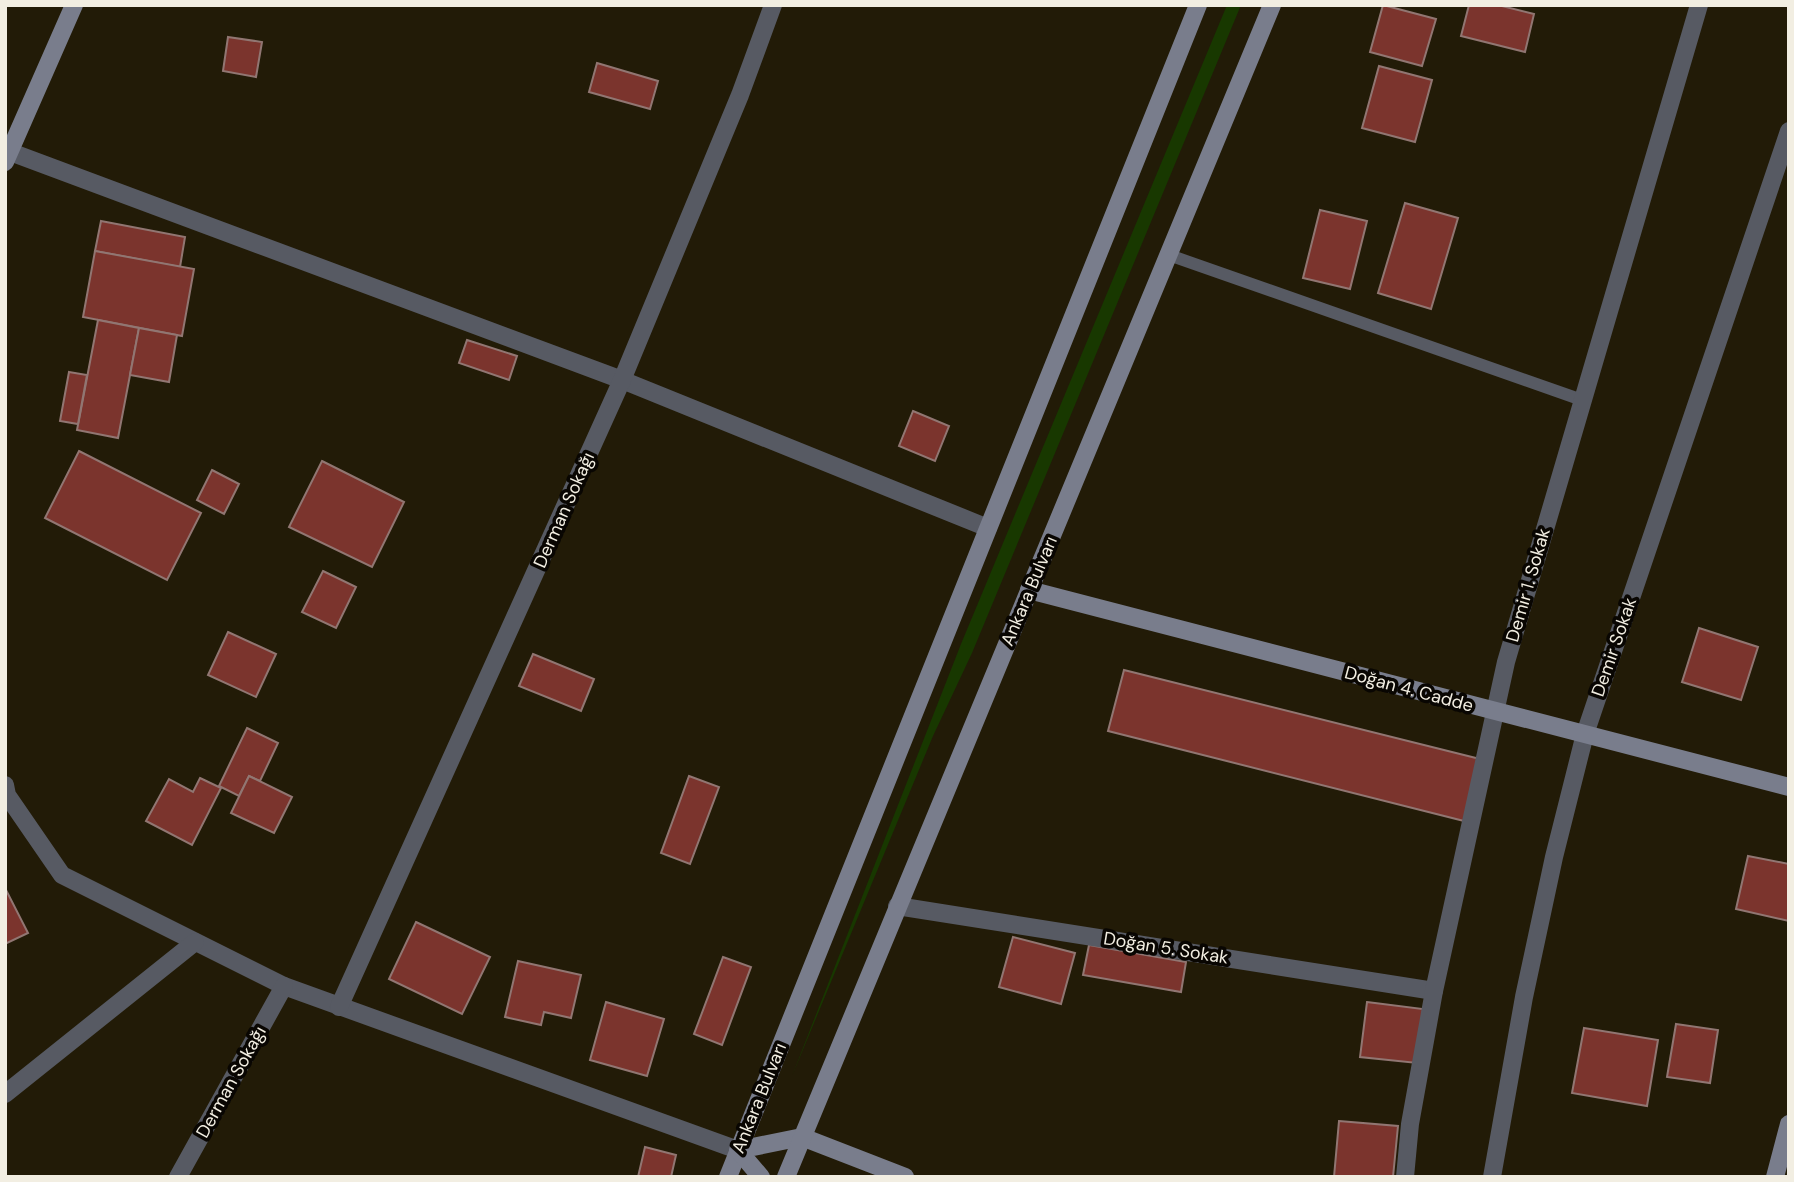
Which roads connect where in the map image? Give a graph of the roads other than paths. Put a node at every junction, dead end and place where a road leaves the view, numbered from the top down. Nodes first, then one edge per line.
1 (74, 5) edge
2 (773, 5) edge
3 (1198, 5) edge
4 (1272, 5) edge
5 (1699, 5) edge
6 (1789, 131) edge
7 (6, 154) edge
8 (1168, 255) junction
9 (622, 380) junction
10 (1582, 400) junction
11 (988, 528) junction
12 (1029, 590) junction
13 (1494, 711) junction
14 (1585, 734) junction
15 (5, 785) edge
16 (1789, 787) edge
17 (897, 906) junction
18 (195, 942) junction
19 (284, 986) junction
20 (1434, 991) junction
21 (339, 1007) junction
22 (5, 1094) edge
23 (1789, 1124) edge
24 (802, 1137) junction
25 (738, 1150) junction
26 (178, 1177) edge
27 (728, 1177) edge
28 (761, 1177) edge
29 (786, 1177) edge
30 (905, 1177) edge
31 (1405, 1177) edge
32 (1492, 1177) edge
33 (1775, 1177) edge

1 - 7 main road
2 - 9 street, Derman Sokağı
3 - 11 main road, Ankara Bulvarı
4 - 8 main road, Ankara Bulvarı
5 - 10 street, Demir 1. Sokak
6 - 14 street, Demir Sokak
7 - 9 street
8 - 10 lane
8 - 12 main road, Ankara Bulvarı
9 - 11 street
9 - 21 street, Derman Sokağı
10 - 13 street, Demir 1. Sokak
11 - 25 main road, Ankara Bulvarı
12 - 13 main road, Doğan 4. Cadde
12 - 17 main road, Ankara Bulvarı
13 - 14 main road, Doğan 4. Cadde
13 - 20 street, Demir 1. Sokak
14 - 16 main road, Doğan 4. Cadde
14 - 32 street, Demir Sokak
15 - 18 street
17 - 20 street, Doğan 5. Sokak
17 - 24 main road, Ankara Bulvarı
18 - 19 street
18 - 22 street
19 - 21 street
19 - 26 street, Derman Sokağı
20 - 31 street, Demir 1. Sokak
21 - 25 street
23 - 33 main road
24 - 25 main road
24 - 29 main road, Ankara Bulvarı
24 - 30 main road
25 - 27 main road, Ankara Bulvarı
25 - 28 main road

